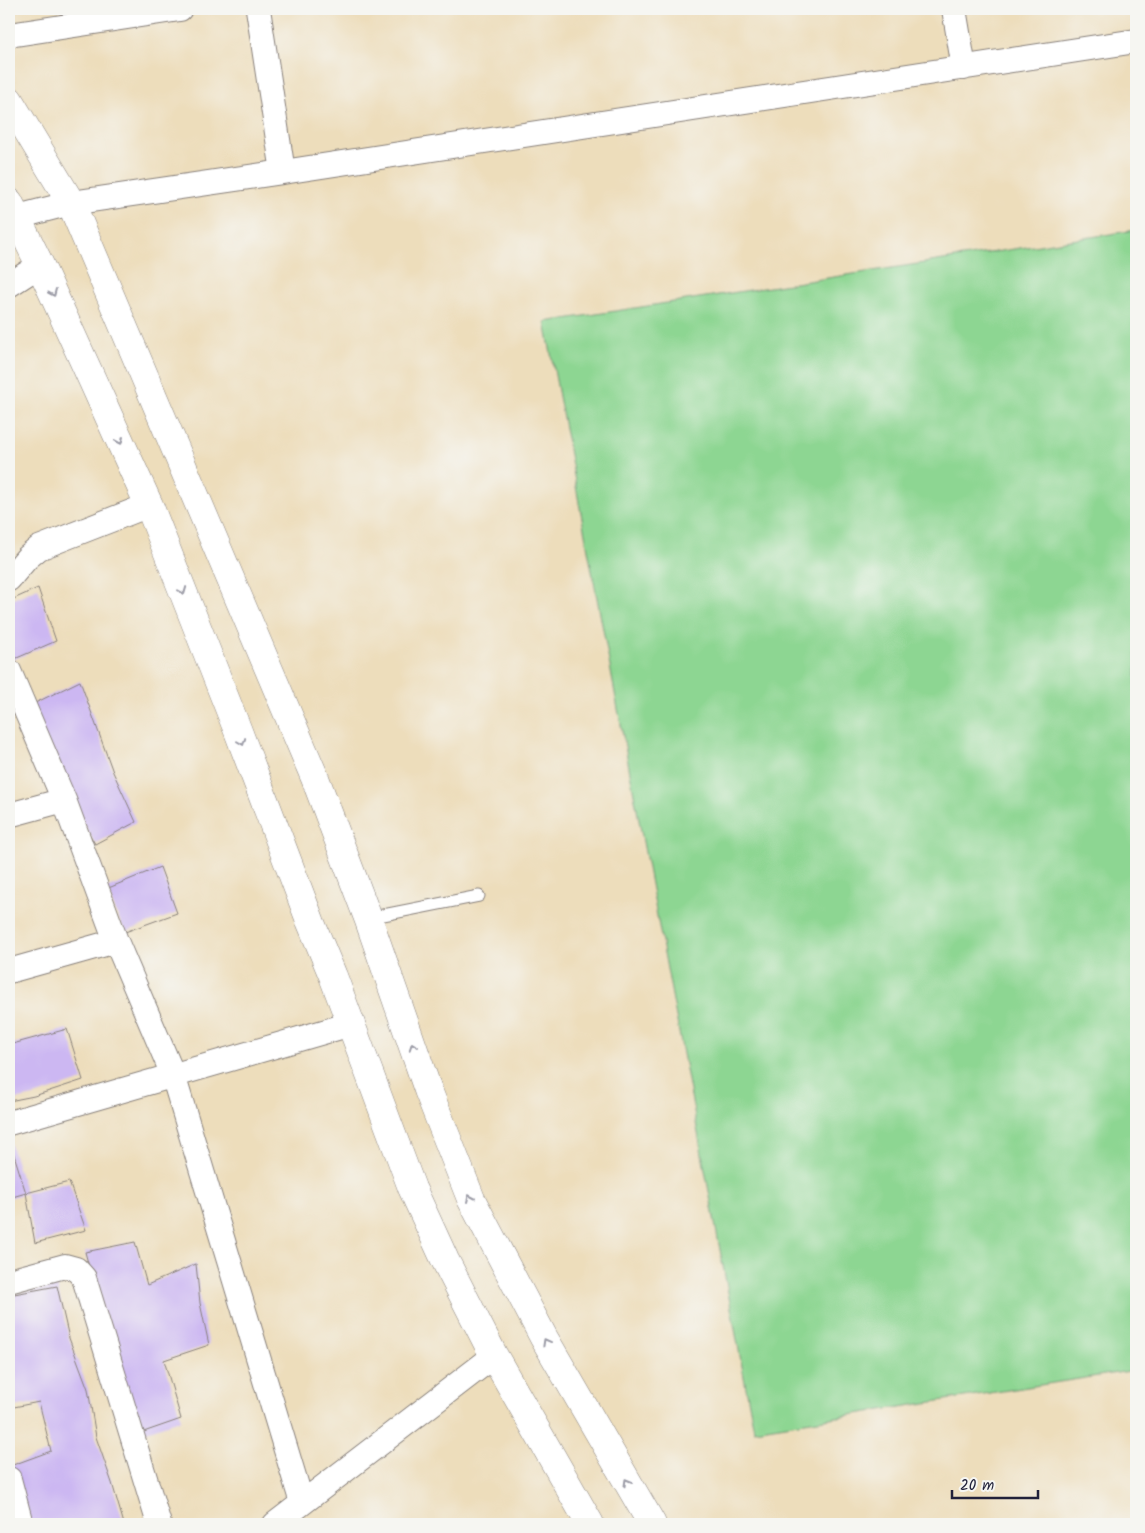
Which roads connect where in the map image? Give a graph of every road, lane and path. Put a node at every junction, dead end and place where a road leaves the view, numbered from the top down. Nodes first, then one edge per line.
1 (180, 9) edge
2 (258, 9) edge
3 (954, 9) edge
4 (114, 14) edge
5 (9, 35) edge
6 (1136, 41) edge
7 (964, 68) junction
8 (9, 100) edge
9 (284, 172) junction
10 (71, 203) junction
11 (11, 212) edge
12 (40, 265) junction
13 (9, 285) edge
14 (149, 505) junction
15 (9, 579) edge
16 (9, 670) edge
17 (64, 800) junction
18 (9, 815) edge
19 (479, 896) dead end
20 (368, 918) junction
21 (116, 942) junction
22 (9, 971) edge
23 (350, 1024) junction
24 (173, 1075) junction
25 (9, 1123) edge
26 (9, 1281) edge
27 (494, 1356) junction
28 (9, 1479) edge
29 (302, 1503) junction
30 (21, 1524) edge
31 (159, 1524) edge
32 (275, 1524) edge
33 (590, 1524) edge
34 (652, 1524) edge

1 - 4 street
2 - 9 street
3 - 7 street
4 - 5 street
6 - 7 street
7 - 9 street
8 - 10 main road
9 - 10 street
10 - 11 street
10 - 20 main road
11 - 12 main road
12 - 13 street
12 -> 14 main road
14 - 15 street
14 -> 23 main road
16 - 17 street
17 - 18 street
17 - 21 street
19 - 20 lane
34 -> 20 main road
21 - 22 street
21 - 24 street
23 - 24 street
23 - 27 main road
24 - 25 street
24 - 29 street
26 - 31 street
27 - 29 street
27 - 33 main road
28 - 30 street
29 - 32 street

